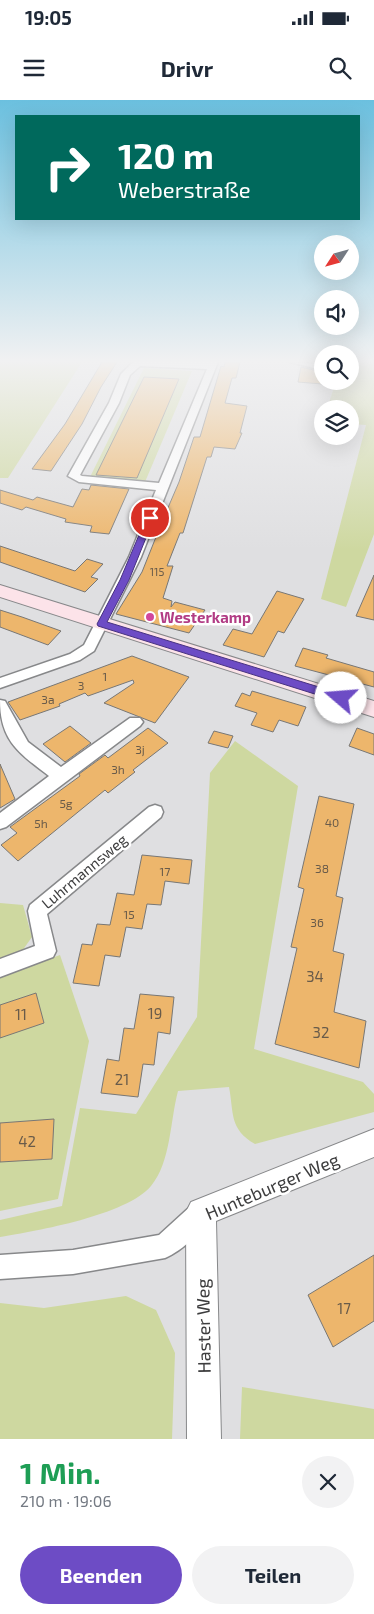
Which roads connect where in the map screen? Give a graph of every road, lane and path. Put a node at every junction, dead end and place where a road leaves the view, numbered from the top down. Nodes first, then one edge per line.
1 (102, 424) edge
2 (188, 424) edge
3 (162, 487) junction
4 (0, 591) edge
5 (102, 624) junction
6 (0, 683) edge
7 (0, 704) edge
8 (374, 709) edge
9 (135, 722) dead end
10 (61, 776) junction
11 (155, 812) dead end
12 (0, 822) edge
13 (0, 968) edge
14 (374, 1143) edge
15 (202, 1212) junction
16 (0, 1267) edge
17 (204, 1439) edge

1 - 3 street
2 - 3 street
3 - 5 street
4 - 5 main road
5 - 6 street
5 - 8 main road
7 - 10 street
9 - 10 street
10 - 12 street
11 - 13 street, Luhrmannsweg
14 - 15 street, Hunteburger Weg
15 - 16 street, Hunteburger Weg
15 - 17 street, Haster Weg

